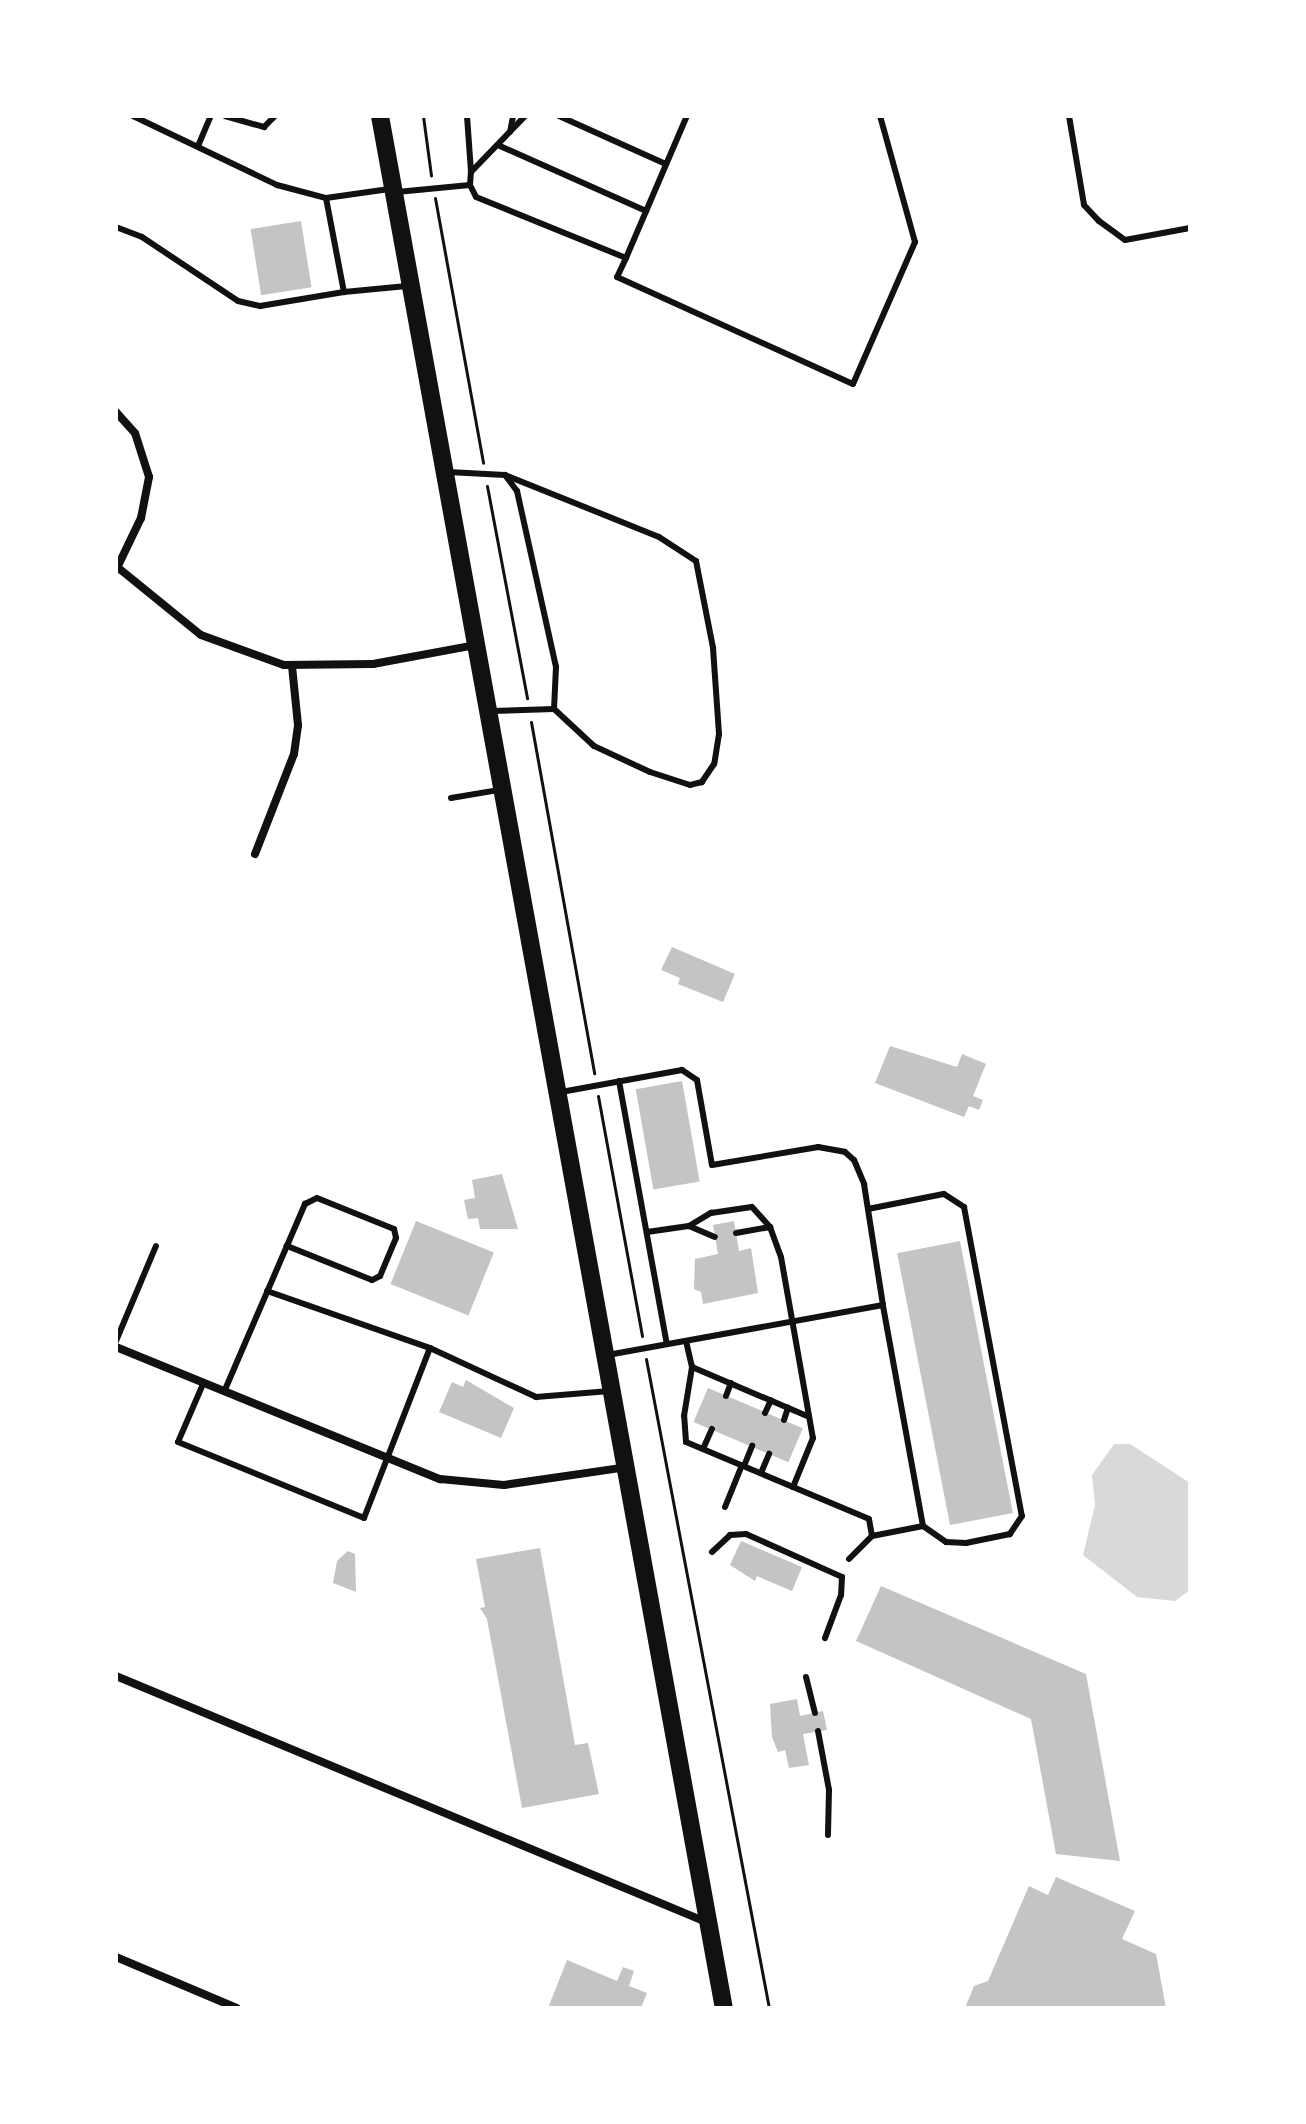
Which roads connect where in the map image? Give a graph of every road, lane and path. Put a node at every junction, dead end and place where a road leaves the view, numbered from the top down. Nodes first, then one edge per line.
1 (133, 116) edge
2 (211, 116) edge
3 (225, 116) edge
4 (275, 116) edge
5 (380, 116) edge
6 (423, 116) edge
7 (467, 116) edge
8 (513, 116) edge
9 (525, 116) edge
10 (559, 116) edge
11 (687, 116) edge
12 (880, 116) edge
13 (1069, 116) edge
14 (509, 135) junction
15 (198, 146) junction
16 (500, 146) junction
17 (666, 164) junction
18 (471, 172) junction
19 (470, 185) junction
20 (433, 188) junction
21 (393, 190) junction
22 (326, 198) junction
23 (646, 211) junction
24 (116, 227) edge
25 (1190, 228) edge
26 (626, 258) junction
27 (411, 285) junction
28 (344, 292) junction
29 (116, 412) edge
30 (445, 471) junction
31 (485, 474) junction
32 (505, 475) junction
33 (117, 568) edge
34 (477, 645) junction
35 (292, 666) junction
36 (529, 709) junction
37 (554, 709) junction
38 (489, 711) junction
39 (503, 789) junction
40 (451, 798) dead end
41 (255, 854) dead end
42 (619, 1081) junction
43 (596, 1086) junction
44 (559, 1092) junction
45 (868, 1209) junction
46 (689, 1226) junction
47 (770, 1227) junction
48 (647, 1232) junction
49 (736, 1233) dead end
50 (715, 1237) dead end
51 (156, 1246) dead end
52 (287, 1246) junction
53 (267, 1291) junction
54 (883, 1305) junction
55 (791, 1322) junction
56 (686, 1341) junction
57 (116, 1344) edge
58 (667, 1344) junction
59 (430, 1348) junction
60 (644, 1348) junction
61 (607, 1355) junction
62 (692, 1367) junction
63 (731, 1383) junction
64 (203, 1384) junction
65 (613, 1391) junction
66 (224, 1392) junction
67 (726, 1396) dead end
68 (771, 1400) junction
69 (788, 1408) junction
70 (765, 1413) dead end
71 (809, 1417) junction
72 (784, 1420) dead end
73 (712, 1429) dead end
74 (752, 1446) dead end
75 (703, 1449) junction
76 (769, 1454) dead end
77 (388, 1461) junction
78 (743, 1466) junction
79 (627, 1467) junction
80 (761, 1473) junction
81 (793, 1487) junction
82 (725, 1507) dead end
83 (923, 1526) junction
84 (872, 1536) junction
85 (712, 1552) dead end
86 (849, 1559) dead end
87 (825, 1638) dead end
88 (116, 1676) edge
89 (806, 1677) dead end
90 (815, 1713) dead end
91 (818, 1731) dead end
92 (828, 1835) dead end
93 (710, 1924) junction
94 (116, 1957) edge
95 (237, 2008) edge
96 (724, 2008) edge
97 (769, 2008) edge

1 - 15 lane
2 - 15 lane
3 - 4 lane
5 - 21 main road
6 - 20 path
7 - 18 lane
8 - 14 lane
9 - 14 lane
10 - 17 lane
11 - 17 lane
12 - 26 lane
13 - 25 lane
14 - 16 lane
15 - 22 lane
16 - 18 lane
16 - 23 lane
17 - 23 lane
18 - 19 lane
19 - 20 lane
19 - 26 lane
20 - 21 lane
20 - 31 path
21 - 22 lane
21 - 27 main road
22 - 28 lane
23 - 26 lane
24 - 28 lane
27 - 28 lane
27 - 30 main road
29 - 33 street
30 - 31 lane
30 - 34 main road
31 - 32 lane
31 - 36 path
32 - 37 lane
32 - 37 lane
33 - 35 street
34 - 35 street
34 - 38 main road
35 - 41 street
36 - 37 lane
36 - 38 lane
36 - 43 path
38 - 39 main road
39 - 40 lane
39 - 44 main road
42 - 43 lane
42 - 45 lane
42 - 48 lane
43 - 44 lane
43 - 60 path
44 - 61 main road
45 - 54 lane
45 - 83 lane
46 - 47 lane
46 - 48 lane
46 - 50 lane
47 - 49 lane
47 - 55 lane
48 - 58 lane
51 - 57 lane
52 - 52 lane
52 - 53 lane
53 - 59 lane
53 - 66 lane
54 - 55 lane
54 - 83 lane
55 - 56 lane
55 - 71 lane
56 - 58 lane
56 - 62 lane
57 - 64 street
58 - 60 lane
59 - 65 lane
59 - 77 lane
60 - 61 lane
60 - 97 path
61 - 65 main road
62 - 63 lane
62 - 75 lane
63 - 67 lane
63 - 68 lane
64 - 66 street
64 - 77 lane
65 - 79 main road
66 - 77 street
68 - 69 lane
68 - 70 lane
69 - 71 lane
69 - 72 lane
71 - 81 lane
73 - 75 lane
74 - 78 lane
75 - 78 lane
76 - 80 lane
77 - 79 street
78 - 80 lane
78 - 82 lane
79 - 93 main road
80 - 81 lane
81 - 84 lane
83 - 84 lane
84 - 86 lane
85 - 87 lane
88 - 93 street
89 - 90 lane
91 - 92 lane
93 - 96 main road
94 - 95 street

